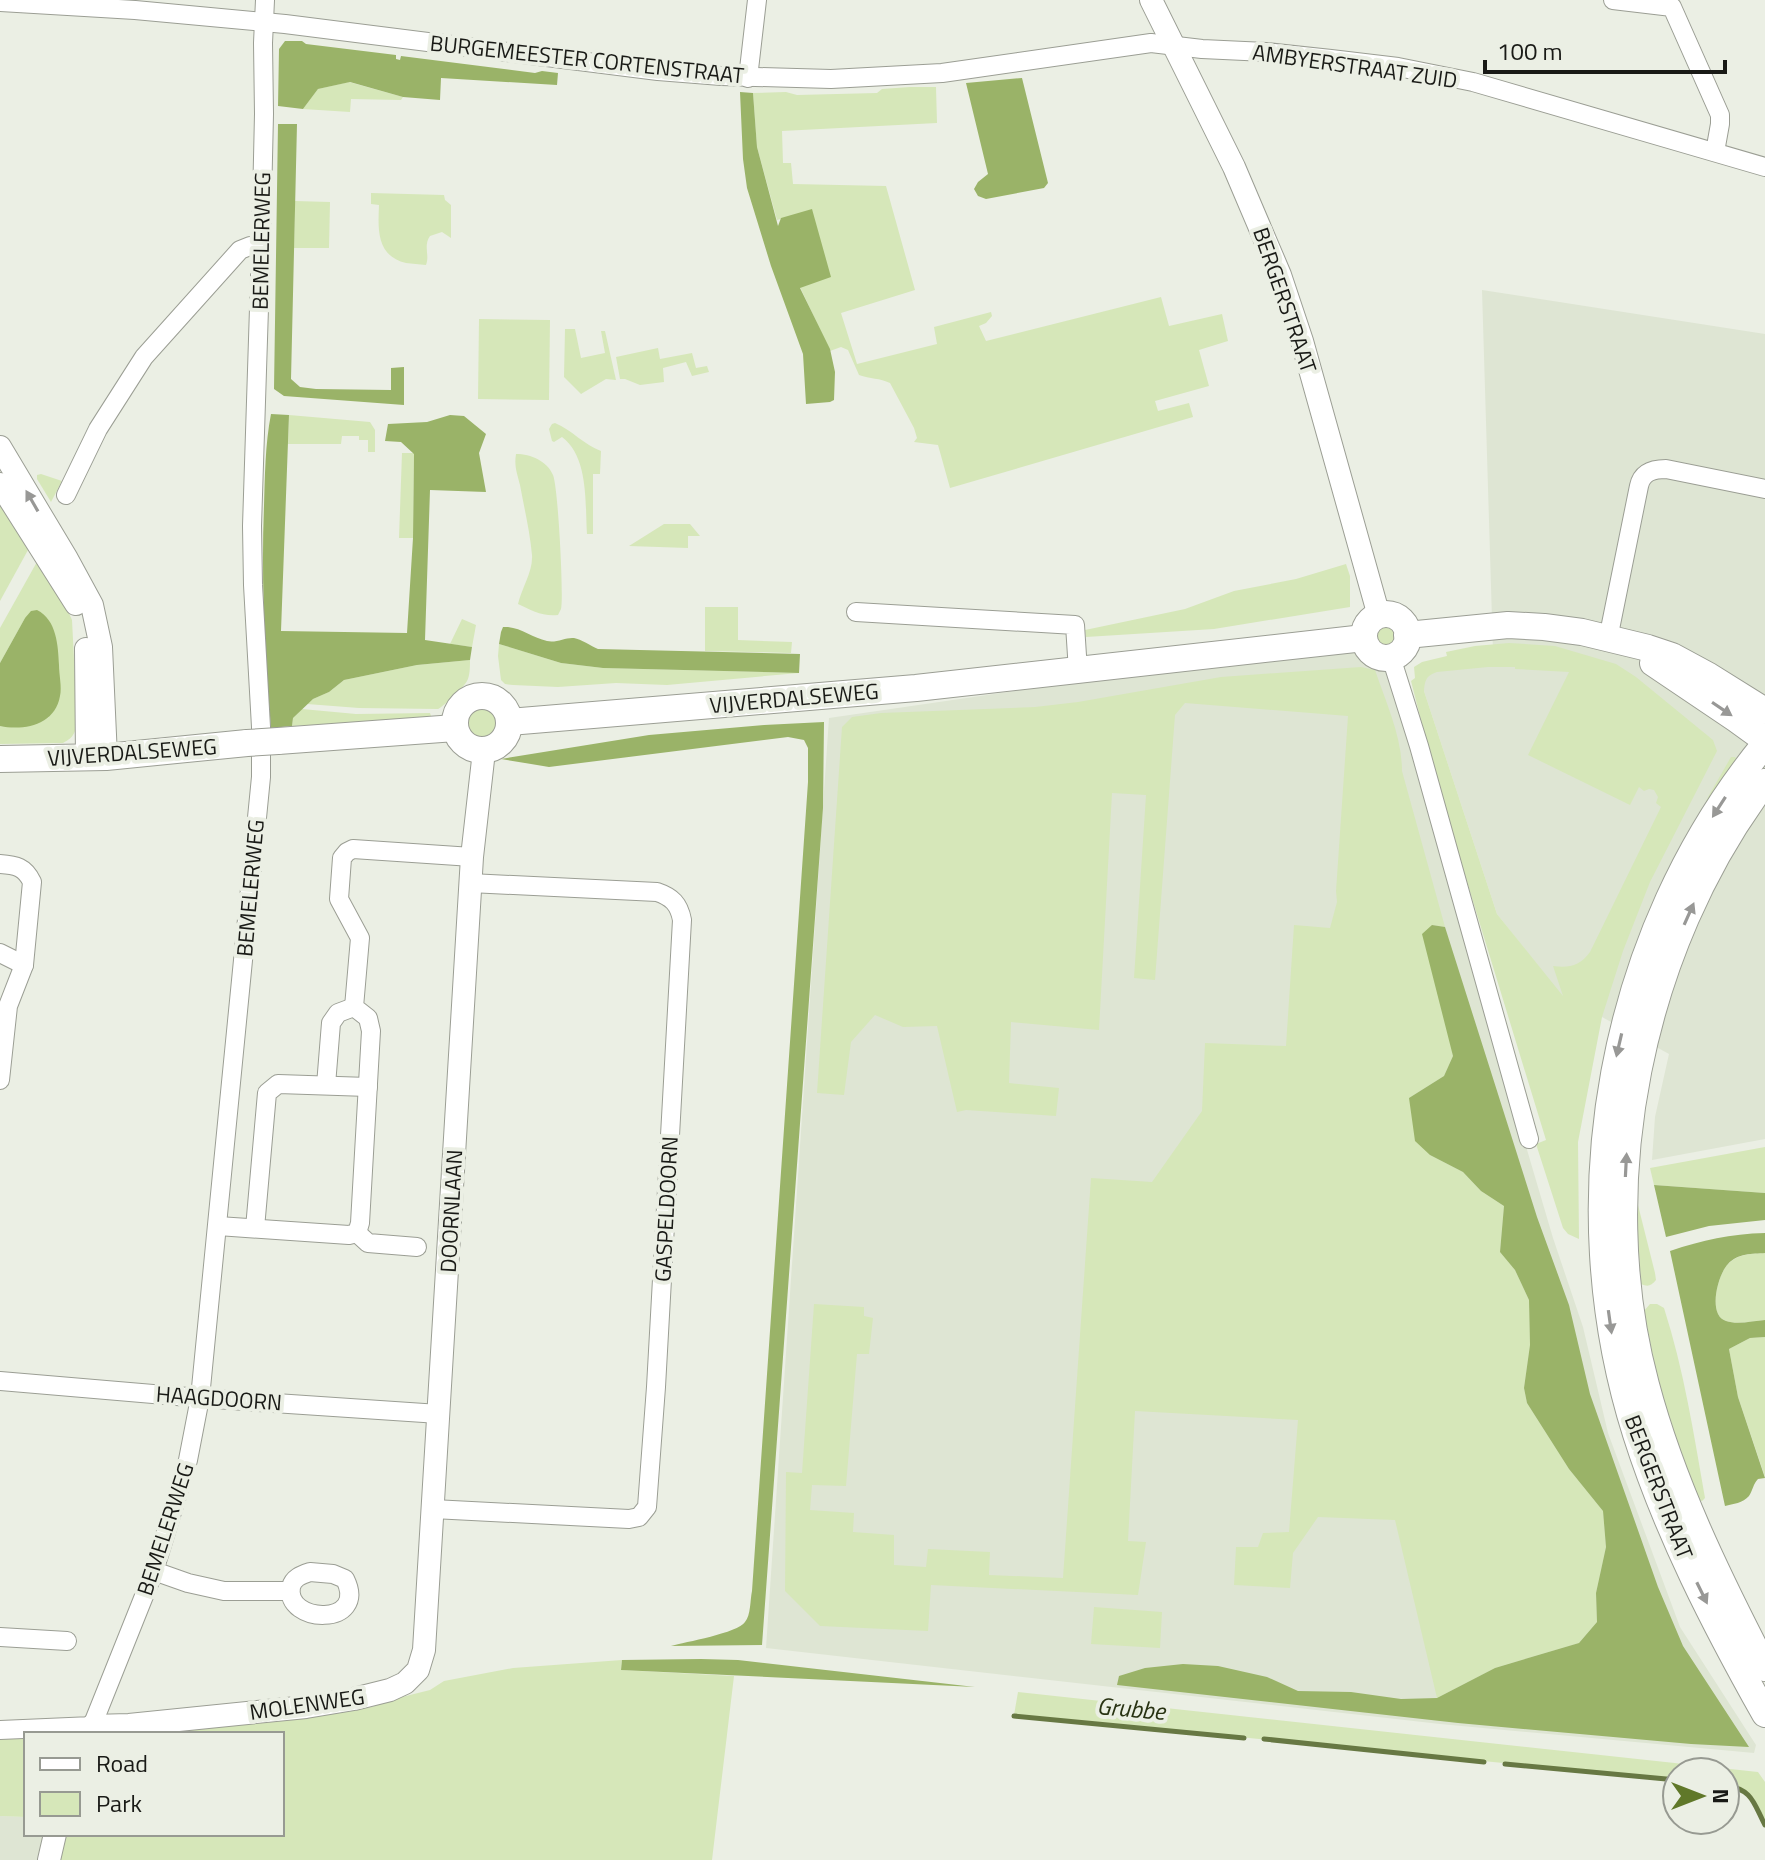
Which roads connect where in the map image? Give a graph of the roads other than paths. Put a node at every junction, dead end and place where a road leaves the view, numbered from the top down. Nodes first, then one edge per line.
1 (265, 0) edge
2 (757, 0) edge
3 (1151, 0) edge
4 (1613, 0) edge
5 (0, 2) edge
6 (264, 22) junction
7 (1173, 45) junction
8 (748, 78) junction
9 (1715, 152) junction
10 (1765, 167) edge
11 (261, 246) junction
12 (0, 447) edge
13 (0, 484) edge
14 (1765, 489) edge
15 (66, 495) dead end
16 (856, 612) dead end
17 (1379, 616) junction
18 (1407, 635) junction
19 (1364, 638) junction
20 (1608, 639) junction
21 (1391, 657) junction
22 (1078, 671) junction
23 (1765, 711) edge
24 (509, 722) junction
25 (455, 728) junction
26 (1765, 742) edge
27 (484, 751) junction
28 (96, 758) junction
29 (0, 759) edge
30 (1765, 782) edge
31 (472, 857) junction
32 (0, 864) edge
33 (470, 883) junction
34 (0, 953) edge
35 (24, 965) junction
36 (354, 1007) junction
37 (0, 1080) edge
38 (326, 1085) junction
39 (368, 1087) junction
40 (1529, 1139) dead end
41 (218, 1226) junction
42 (255, 1228) junction
43 (357, 1233) junction
44 (1614, 1243) junction
45 (417, 1247) dead end
46 (0, 1381) edge
47 (200, 1398) junction
48 (439, 1414) junction
49 (433, 1509) junction
50 (154, 1571) junction
51 (290, 1591) dead end
52 (0, 1637) edge
53 (67, 1641) dead end
54 (1765, 1668) edge
55 (418, 1670) joint
56 (1765, 1714) edge
57 (0, 1730) edge
58 (90, 1730) edge
59 (55, 1836) edge
60 (49, 1860) edge

1 - 6 street, BEMELERWEG
2 - 8 street
3 - 7 street, BERGERSTRAAT
4 - 9 street
5 - 6 street, BURGEMEESTER CORTENSTRAAT
6 - 8 street, BURGEMEESTER CORTENSTRAAT
6 - 11 street, BEMELERWEG
7 - 8 street, BURGEMEESTER CORTENSTRAAT
7 - 9 street, AMBYERSTRAAT ZUID
7 - 17 street, BERGERSTRAAT
9 - 10 street, AMBYERSTRAAT ZUID
11 - 15 street
11 - 41 street, BEMELERWEG
28 -> 12 street
13 - 28 street
14 - 20 street
16 - 22 street
17 - 18 main road
17 - 19 main road
18 - 20 main road
18 - 21 main road
19 - 21 main road
19 - 22 main road, VIJVERDALSEWEG
20 - 23 main road
20 -> 26 main road
21 - 40 street
22 - 24 main road, VIJVERDALSEWEG
24 - 25 main road
24 - 27 main road
25 - 27 main road
25 - 28 main road, VIJVERDALSEWEG, bridge
26 -> 44 main road
27 - 31 street, DOORNLAAN
28 - 29 main road, VIJVERDALSEWEG
44 -> 30 main road
31 - 33 street, DOORNLAAN
31 - 36 street
32 - 35 street
33 - 48 street, DOORNLAAN
33 - 49 street, GASPELDOORN
34 - 35 street
35 - 37 street
36 - 38 street
36 - 39 street
38 - 39 street
38 - 42 street
39 - 43 street
41 - 42 street
41 - 47 street, BEMELERWEG
42 - 43 street
43 - 45 street
44 - 54 main road, BERGERSTRAAT
44 -> 56 main road, BERGERSTRAAT
46 - 47 street, HAAGDOORN
47 - 48 street, HAAGDOORN
47 - 50 street, BEMELERWEG
48 - 49 street, DOORNLAAN
49 - 55 street, DOORNLAAN
50 - 51 street
50 - 58 street, BEMELERWEG
52 - 53 street
55 - 58 street, MOLENWEG
57 - 58 street
59 - 60 street

